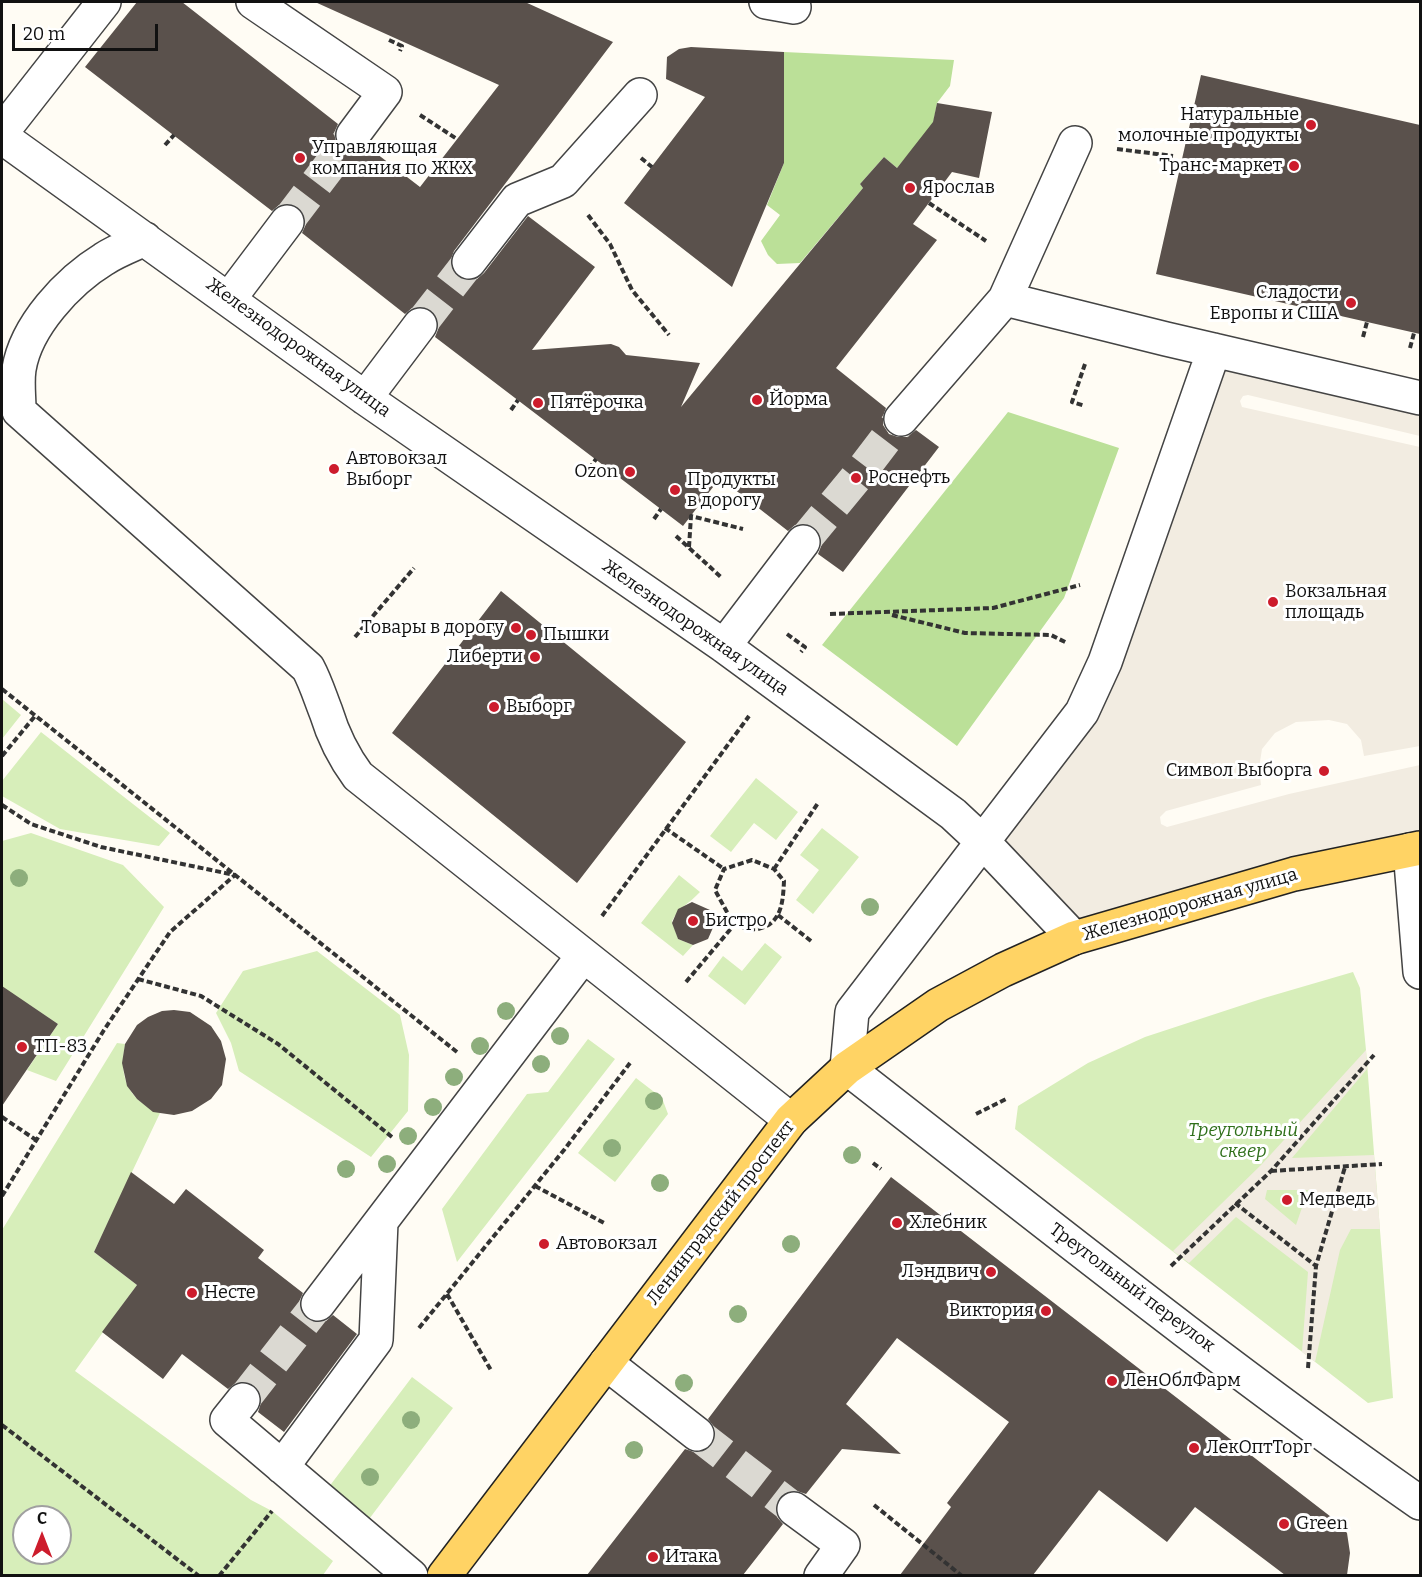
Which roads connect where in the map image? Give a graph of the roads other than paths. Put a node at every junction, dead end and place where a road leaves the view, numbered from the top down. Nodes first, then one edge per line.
1 (104, 2) edge
2 (253, 2) edge
3 (640, 95) dead end
4 (2, 132) edge
5 (353, 135) tunnel mouth
6 (2, 137) edge
7 (1075, 143) road end
8 (287, 222) tunnel mouth
9 (145, 239) junction
10 (469, 262) tunnel mouth
11 (229, 299) junction
12 (1005, 299) junction
13 (420, 325) tunnel mouth
14 (1214, 350) junction
15 (365, 398) junction
16 (1420, 398) edge
17 (10, 411) edge
18 (901, 419) tunnel mouth
19 (803, 542) tunnel mouth
20 (724, 646) junction
21 (983, 842) junction
22 (1415, 849) edge
23 (1074, 938) junction
24 (584, 956) junction
25 (1420, 972) edge
26 (847, 1068) junction
27 (791, 1120) junction
28 (381, 1222) junction
29 (318, 1304) tunnel mouth
30 (606, 1363) junction
31 (243, 1400) tunnel mouth
32 (697, 1434) tunnel mouth
33 (282, 1467) junction
34 (1420, 1503) edge
35 (794, 1509) tunnel mouth
36 (411, 1575) edge
37 (444, 1575) edge
38 (821, 1575) edge

1 - 4 street
2 - 5 street
3 - 10 street
6 - 9 street, Железнодорожная улица
7 - 12 street
8 - 11 street
9 - 11 street, Железнодорожная улица
9 - 17 street
11 - 15 street, Железнодорожная улица
12 - 14 street
12 - 18 street
13 - 15 street
14 - 16 street
14 - 21 street
15 - 20 street, Железнодорожная улица
17 - 24 street
19 - 20 street
20 - 21 street, Железнодорожная улица
21 - 23 street, Железнодорожная улица
21 - 26 street
22 - 23 main road, Железнодорожная улица
22 - 25 street
23 - 26 main road, Ленинградский проспект
24 - 27 street
24 - 28 street
26 - 27 main road, Ленинградский проспект
26 - 34 street, Треугольный переулок
27 - 30 main road, Ленинградский проспект
28 - 29 street
28 - 33 street
30 - 32 street
30 - 37 main road, Ленинградский проспект
31 - 33 street
33 - 36 street
35 - 38 street

